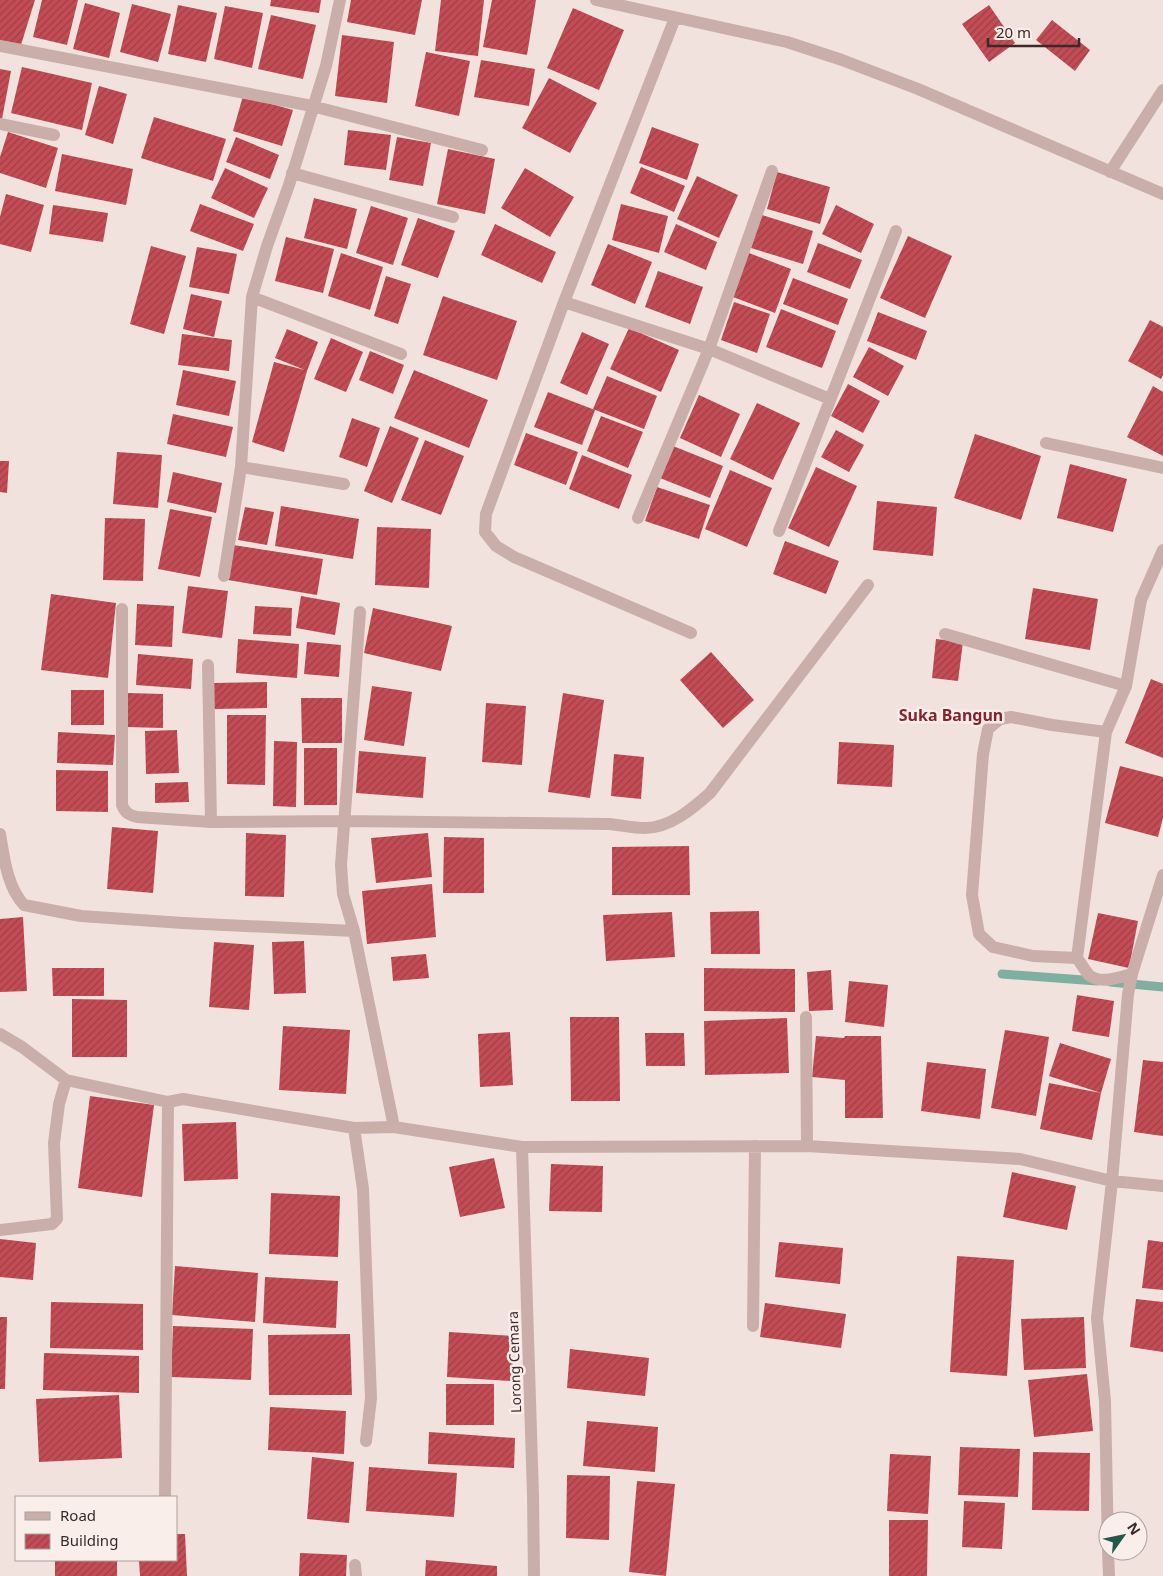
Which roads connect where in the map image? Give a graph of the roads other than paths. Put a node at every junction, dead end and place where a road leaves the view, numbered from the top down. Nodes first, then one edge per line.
1 (340, 0) edge
2 (596, 0) edge
3 (675, 18) junction
4 (0, 46) edge
5 (1163, 90) edge
6 (312, 106) junction
7 (0, 124) edge
8 (54, 135) dead end
9 (482, 150) dead end
10 (772, 171) dead end
11 (1110, 172) junction
12 (292, 173) junction
13 (1163, 194) edge
14 (453, 217) dead end
15 (896, 230) dead end
16 (252, 297) junction
17 (564, 302) junction
18 (709, 349) junction
19 (401, 354) dead end
20 (830, 399) junction
21 (1046, 444) dead end
22 (241, 467) junction
23 (1163, 468) edge
24 (344, 484) dead end
25 (638, 518) dead end
26 (779, 531) dead end
27 (1163, 550) edge
28 (224, 576) dead end
29 (868, 585) dead end
30 (122, 609) dead end
31 (360, 612) dead end
32 (691, 633) dead end
33 (946, 634) dead end
34 (208, 665) dead end
35 (1126, 686) junction
36 (1106, 732) junction
37 (345, 821) junction
38 (211, 822) junction
39 (0, 834) edge
40 (1163, 875) edge
41 (354, 931) junction
42 (1077, 958) junction
43 (1131, 977) junction
44 (806, 1017) dead end
45 (0, 1034) edge
46 (66, 1080) junction
47 (168, 1102) junction
48 (394, 1127) junction
49 (354, 1128) junction
50 (755, 1146) junction
51 (807, 1146) junction
52 (522, 1147) junction
53 (1112, 1181) junction
54 (1163, 1186) edge
55 (0, 1230) edge
56 (753, 1326) dead end
57 (366, 1441) dead end
58 (164, 1496) edge
59 (1107, 1511) edge
60 (1108, 1561) edge
61 (534, 1576) edge
62 (1109, 1576) edge

1 - 6 street
2 - 3 street
3 - 11 street
3 - 17 street
4 - 6 street
5 - 11 street
6 - 9 street
6 - 12 street
7 - 8 street
10 - 18 street
11 - 13 street
12 - 14 street
12 - 16 street
15 - 20 street
16 - 19 street
16 - 22 street
17 - 18 street
17 - 32 street
18 - 20 street
18 - 25 street
20 - 26 street
21 - 23 street
22 - 24 street
22 - 28 street
27 - 35 street
29 - 37 street
30 - 38 street
31 - 37 street
33 - 35 street
34 - 38 street
35 - 36 street
36 - 42 street
36 - 42 street
37 - 38 street
37 - 41 street
39 - 41 street
40 - 43 street
41 - 48 street
42 - 43 street
43 - 53 street
44 - 51 street
45 - 46 street
46 - 47 street
46 - 55 street
47 - 49 street
47 - 58 street
48 - 49 street
48 - 52 street
49 - 57 street
50 - 51 street
50 - 52 street
50 - 56 street
51 - 53 street
52 - 61 street, Lorong Cemara
53 - 54 street
53 - 59 street
60 - 62 street

